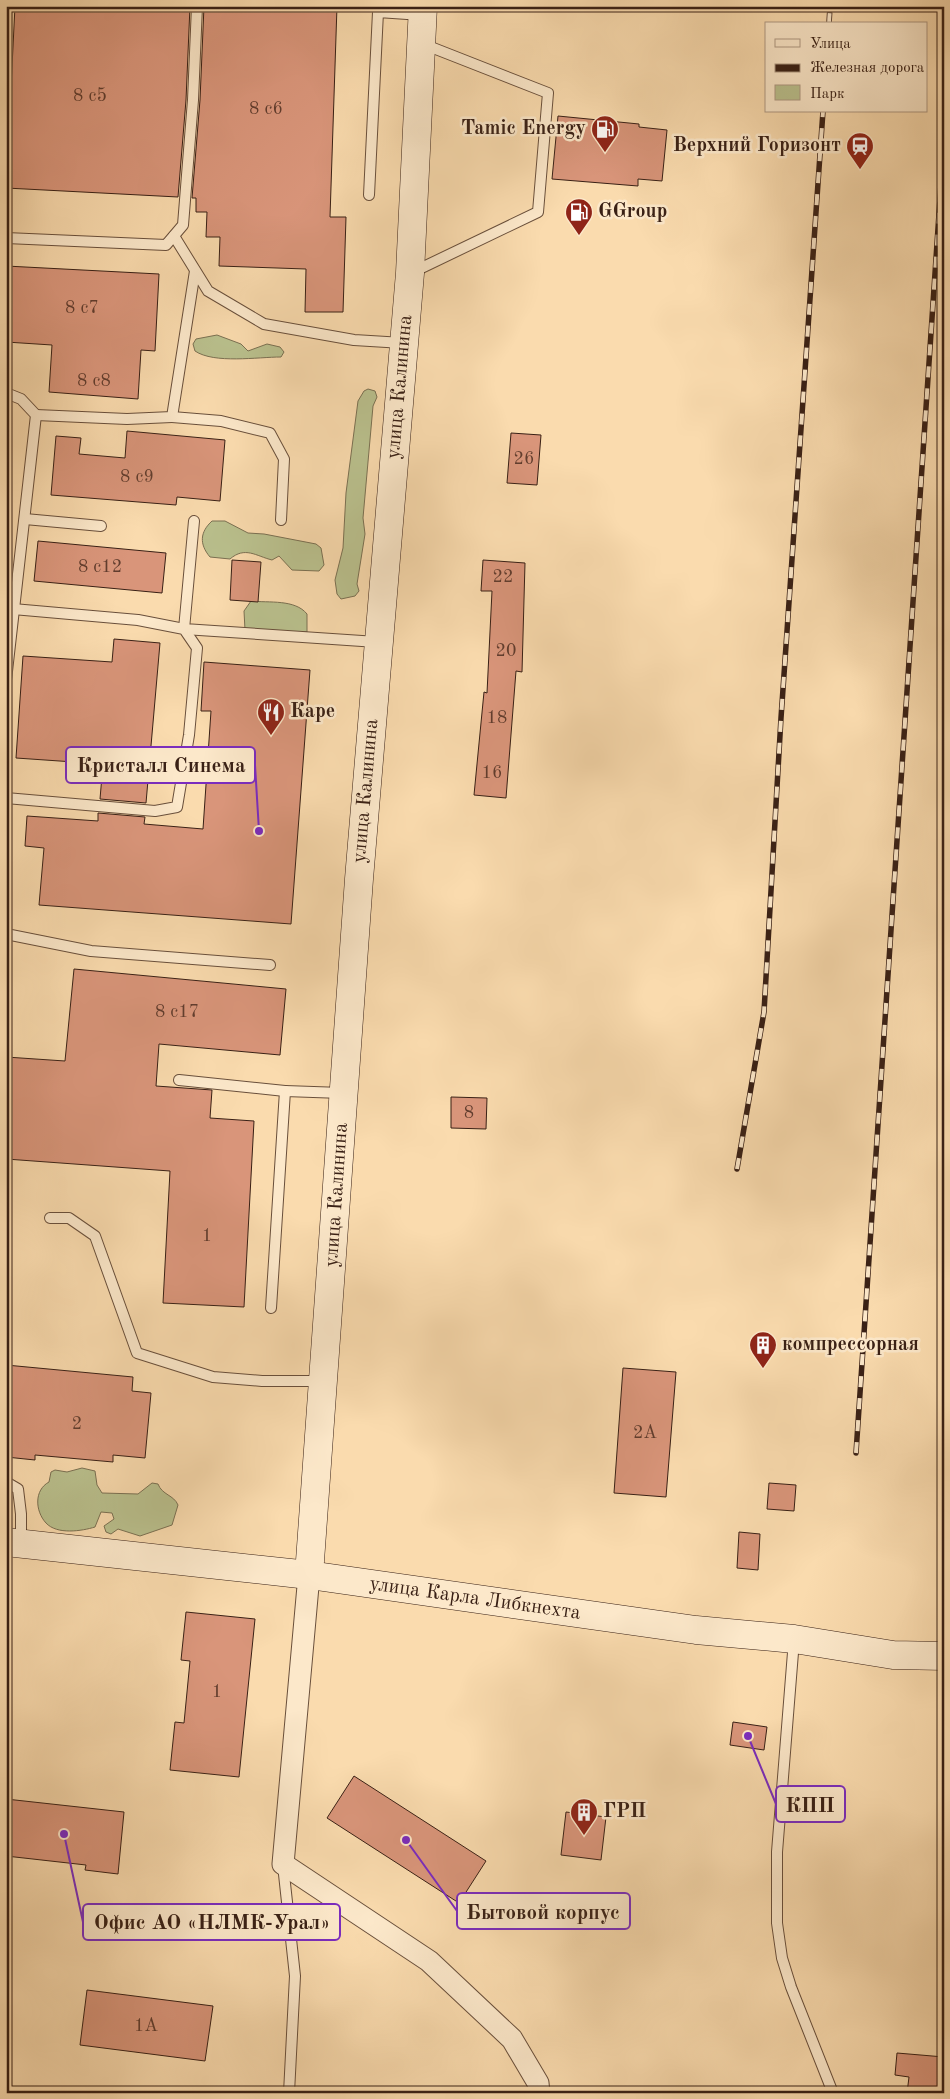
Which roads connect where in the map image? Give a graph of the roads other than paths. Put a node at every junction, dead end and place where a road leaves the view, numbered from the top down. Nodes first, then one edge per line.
1 (197, 6) edge
2 (423, 11) edge
3 (421, 43) junction
4 (369, 194) dead end
5 (174, 236) junction
6 (6, 238) edge
7 (195, 271) junction
8 (410, 273) junction
9 (404, 343) junction
10 (6, 393) edge
11 (36, 415) junction
12 (172, 417) junction
13 (25, 519) junction
14 (281, 520) dead end
15 (194, 521) dead end
16 (101, 526) dead end
17 (13, 609) junction
18 (184, 629) junction
19 (378, 642) junction
20 (6, 680) edge
21 (6, 798) edge
22 (6, 934) edge
23 (270, 965) dead end
24 (180, 1080) dead end
25 (285, 1091) junction
26 (344, 1093) junction
27 (50, 1218) dead end
28 (271, 1308) dead end
29 (323, 1381) junction
30 (6, 1482) edge
31 (13, 1543) edge
32 (309, 1575) junction
33 (794, 1639) junction
34 (944, 1656) edge
35 (283, 1864) junction
36 (289, 2093) edge
37 (539, 2093) edge
38 (833, 2093) edge

1 - 5 lane
2 - 3 street, улица Калинина
2 - 4 lane
3 - 8 street, улица Калинина
3 - 8 lane
5 - 6 lane
5 - 7 lane
7 - 9 lane
7 - 12 lane
8 - 9 street, улица Калинина
9 - 19 street, улица Калинина
10 - 11 lane
11 - 12 lane
11 - 13 lane
12 - 14 lane
13 - 16 lane
13 - 17 lane
15 - 18 lane
17 - 18 lane
17 - 20 lane
18 - 19 lane
18 - 21 lane
19 - 26 street, улица Калинина
22 - 23 lane
24 - 25 lane
25 - 26 lane
25 - 28 lane
26 - 29 street, улица Калинина
27 - 29 lane
29 - 32 street, улица Калинина
30 - 31 lane
31 - 32 street, улица Карла Либкнехта
32 - 33 street, улица Карла Либкнехта
32 - 35 street
33 - 34 street, улица Карла Либкнехта
33 - 38 lane
35 - 36 lane
35 - 37 street

